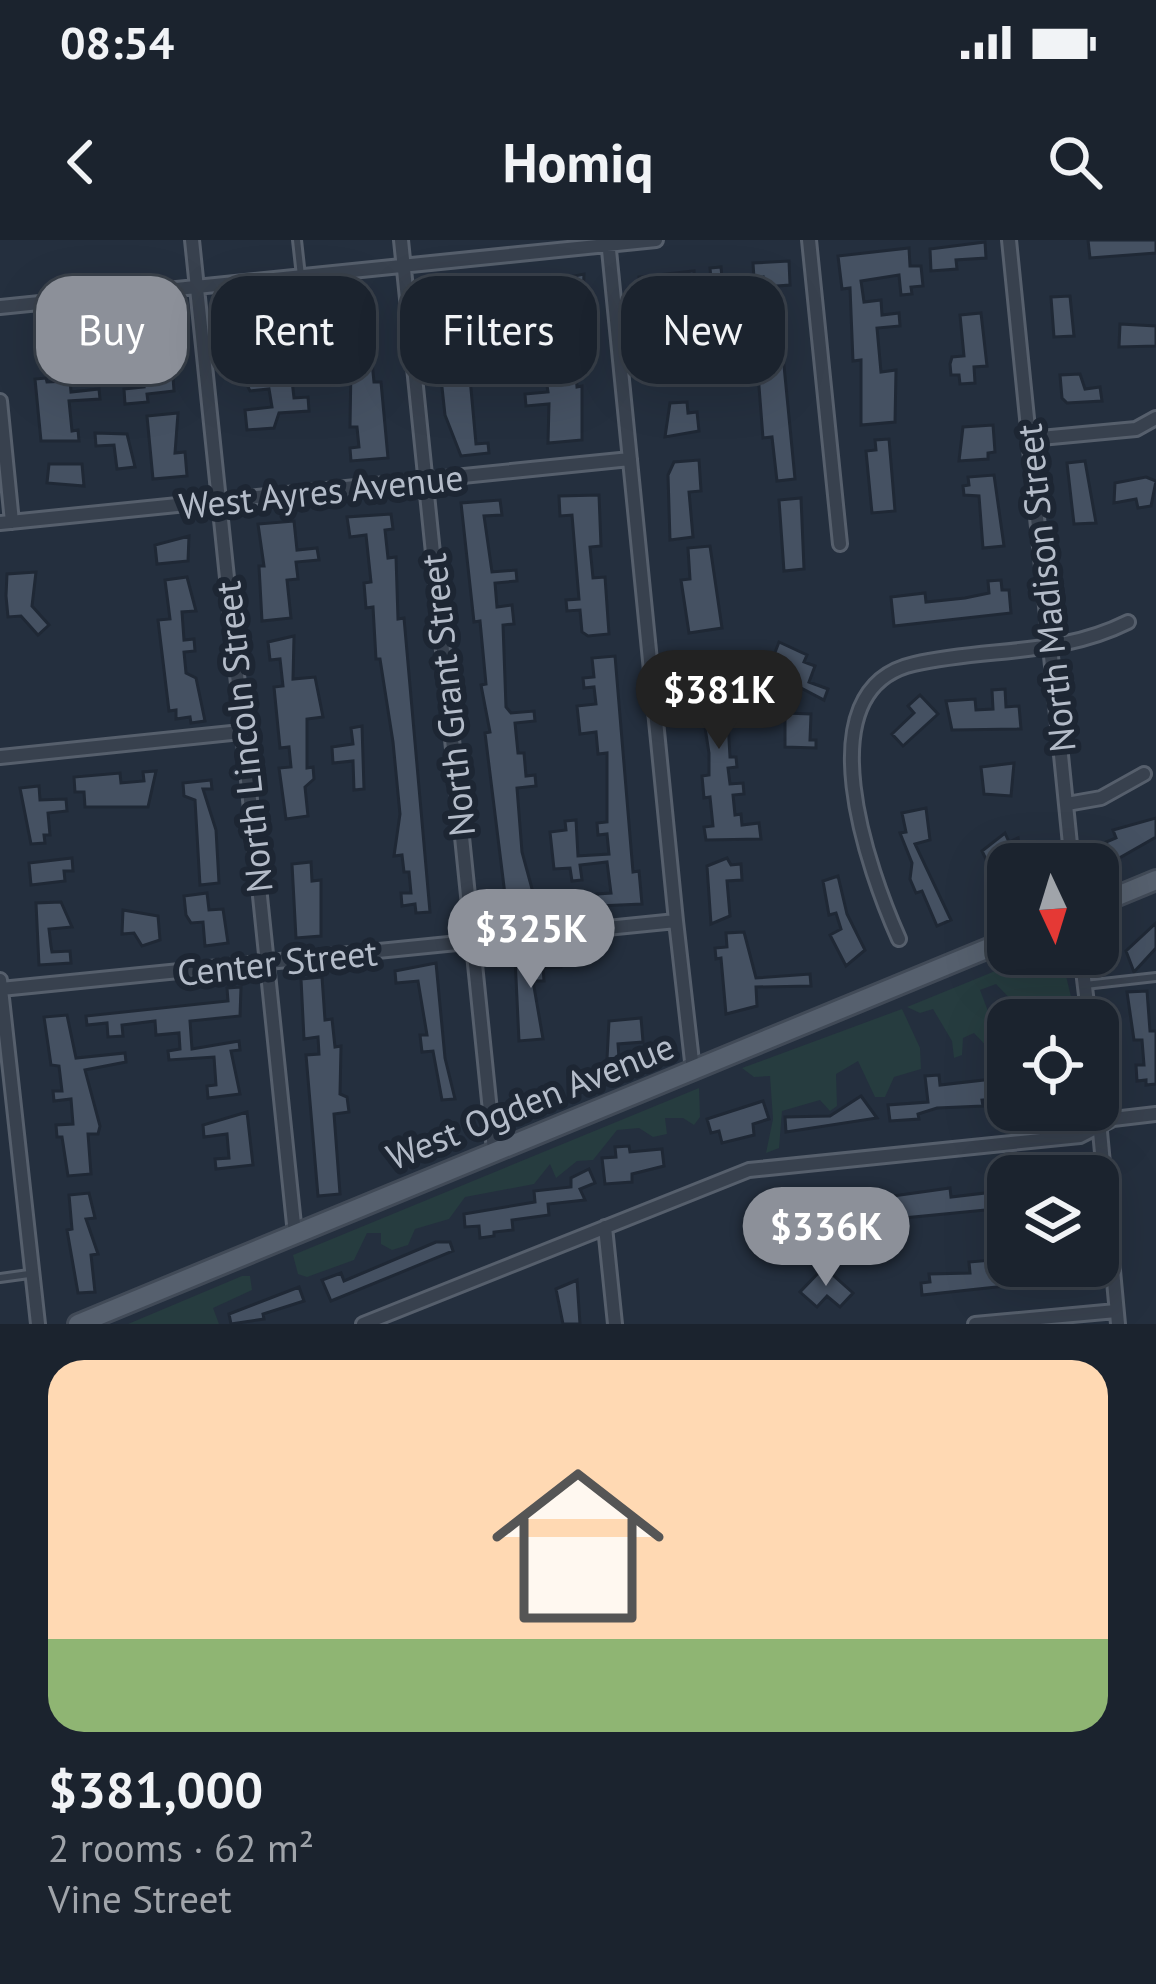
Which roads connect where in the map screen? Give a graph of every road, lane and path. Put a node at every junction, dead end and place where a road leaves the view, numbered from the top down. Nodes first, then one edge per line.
1 (192, 240) edge
2 (297, 240) edge
3 (401, 240) edge
4 (656, 240) edge
5 (809, 240) edge
6 (1010, 240) edge
7 (609, 242) edge
8 (404, 266) junction
9 (301, 276) joint
10 (211, 286) edge
11 (197, 287) junction
12 (0, 308) edge
13 (0, 401) edge
14 (1156, 418) edge
15 (1030, 439) junction
16 (630, 459) junction
17 (425, 481) junction
18 (219, 501) junction
19 (6, 522) edge
20 (840, 544) dead end
21 (1128, 622) dead end
22 (1051, 649) junction
23 (241, 732) junction
24 (0, 757) edge
25 (1144, 774) dead end
26 (1067, 804) junction
27 (1070, 843) edge
28 (1156, 880) edge
29 (1119, 895) edge
30 (676, 921) junction
31 (899, 940) dead end
32 (472, 942) junction
33 (987, 949) edge
34 (267, 963) junction
35 (1084, 975) edge
36 (1156, 977) edge
37 (0, 980) edge
38 (1085, 985) junction
39 (1, 989) edge
40 (1086, 999) edge
41 (693, 1070) junction
42 (1156, 1114) edge
43 (1119, 1121) edge
44 (1089, 1131) edge
45 (1100, 1131) edge
46 (494, 1150) junction
47 (604, 1227) junction
48 (295, 1234) junction
49 (32, 1274) junction
50 (0, 1278) edge
51 (1117, 1318) edge
52 (38, 1324) edge
53 (78, 1324) edge
54 (363, 1324) edge
55 (615, 1324) edge
56 (975, 1324) edge

1 - 11 street, North Lincoln Street
2 - 9 lane
3 - 8 street, North Grant Street
4 - 7 street
5 - 20 street
6 - 15 street, North Madison Street
7 - 8 street
7 - 16 street
8 - 9 street
8 - 17 street, North Grant Street
10 - 11 street
11 - 12 street
11 - 18 street, North Lincoln Street
13 - 19 street
14 - 15 street
15 - 22 street, North Madison Street
16 - 17 street, West Ayres Avenue
16 - 30 street
17 - 18 street, West Ayres Avenue
17 - 32 street, North Grant Street
18 - 19 street, West Ayres Avenue
18 - 23 street, North Lincoln Street
21 - 22 street
22 - 26 street, North Madison Street
22 - 31 street
23 - 24 street
23 - 34 street, North Lincoln Street
25 - 26 street
26 - 27 street, North Madison Street
28 - 29 main road
30 - 32 street, Center Street
30 - 41 street
32 - 34 street, Center Street
32 - 46 street, North Grant Street
33 - 41 main road, West Ogden Avenue
34 - 39 street, Center Street
34 - 48 street, North Lincoln Street
35 - 38 street
36 - 38 lane
37 - 39 street
38 - 40 street
39 - 49 street
41 - 46 main road, West Ogden Avenue
42 - 43 street
44 - 47 street
45 - 51 street
46 - 48 main road, West Ogden Avenue
47 - 54 street
47 - 55 street
48 - 53 main road, West Ogden Avenue
49 - 50 lane
49 - 52 street
51 - 56 street

